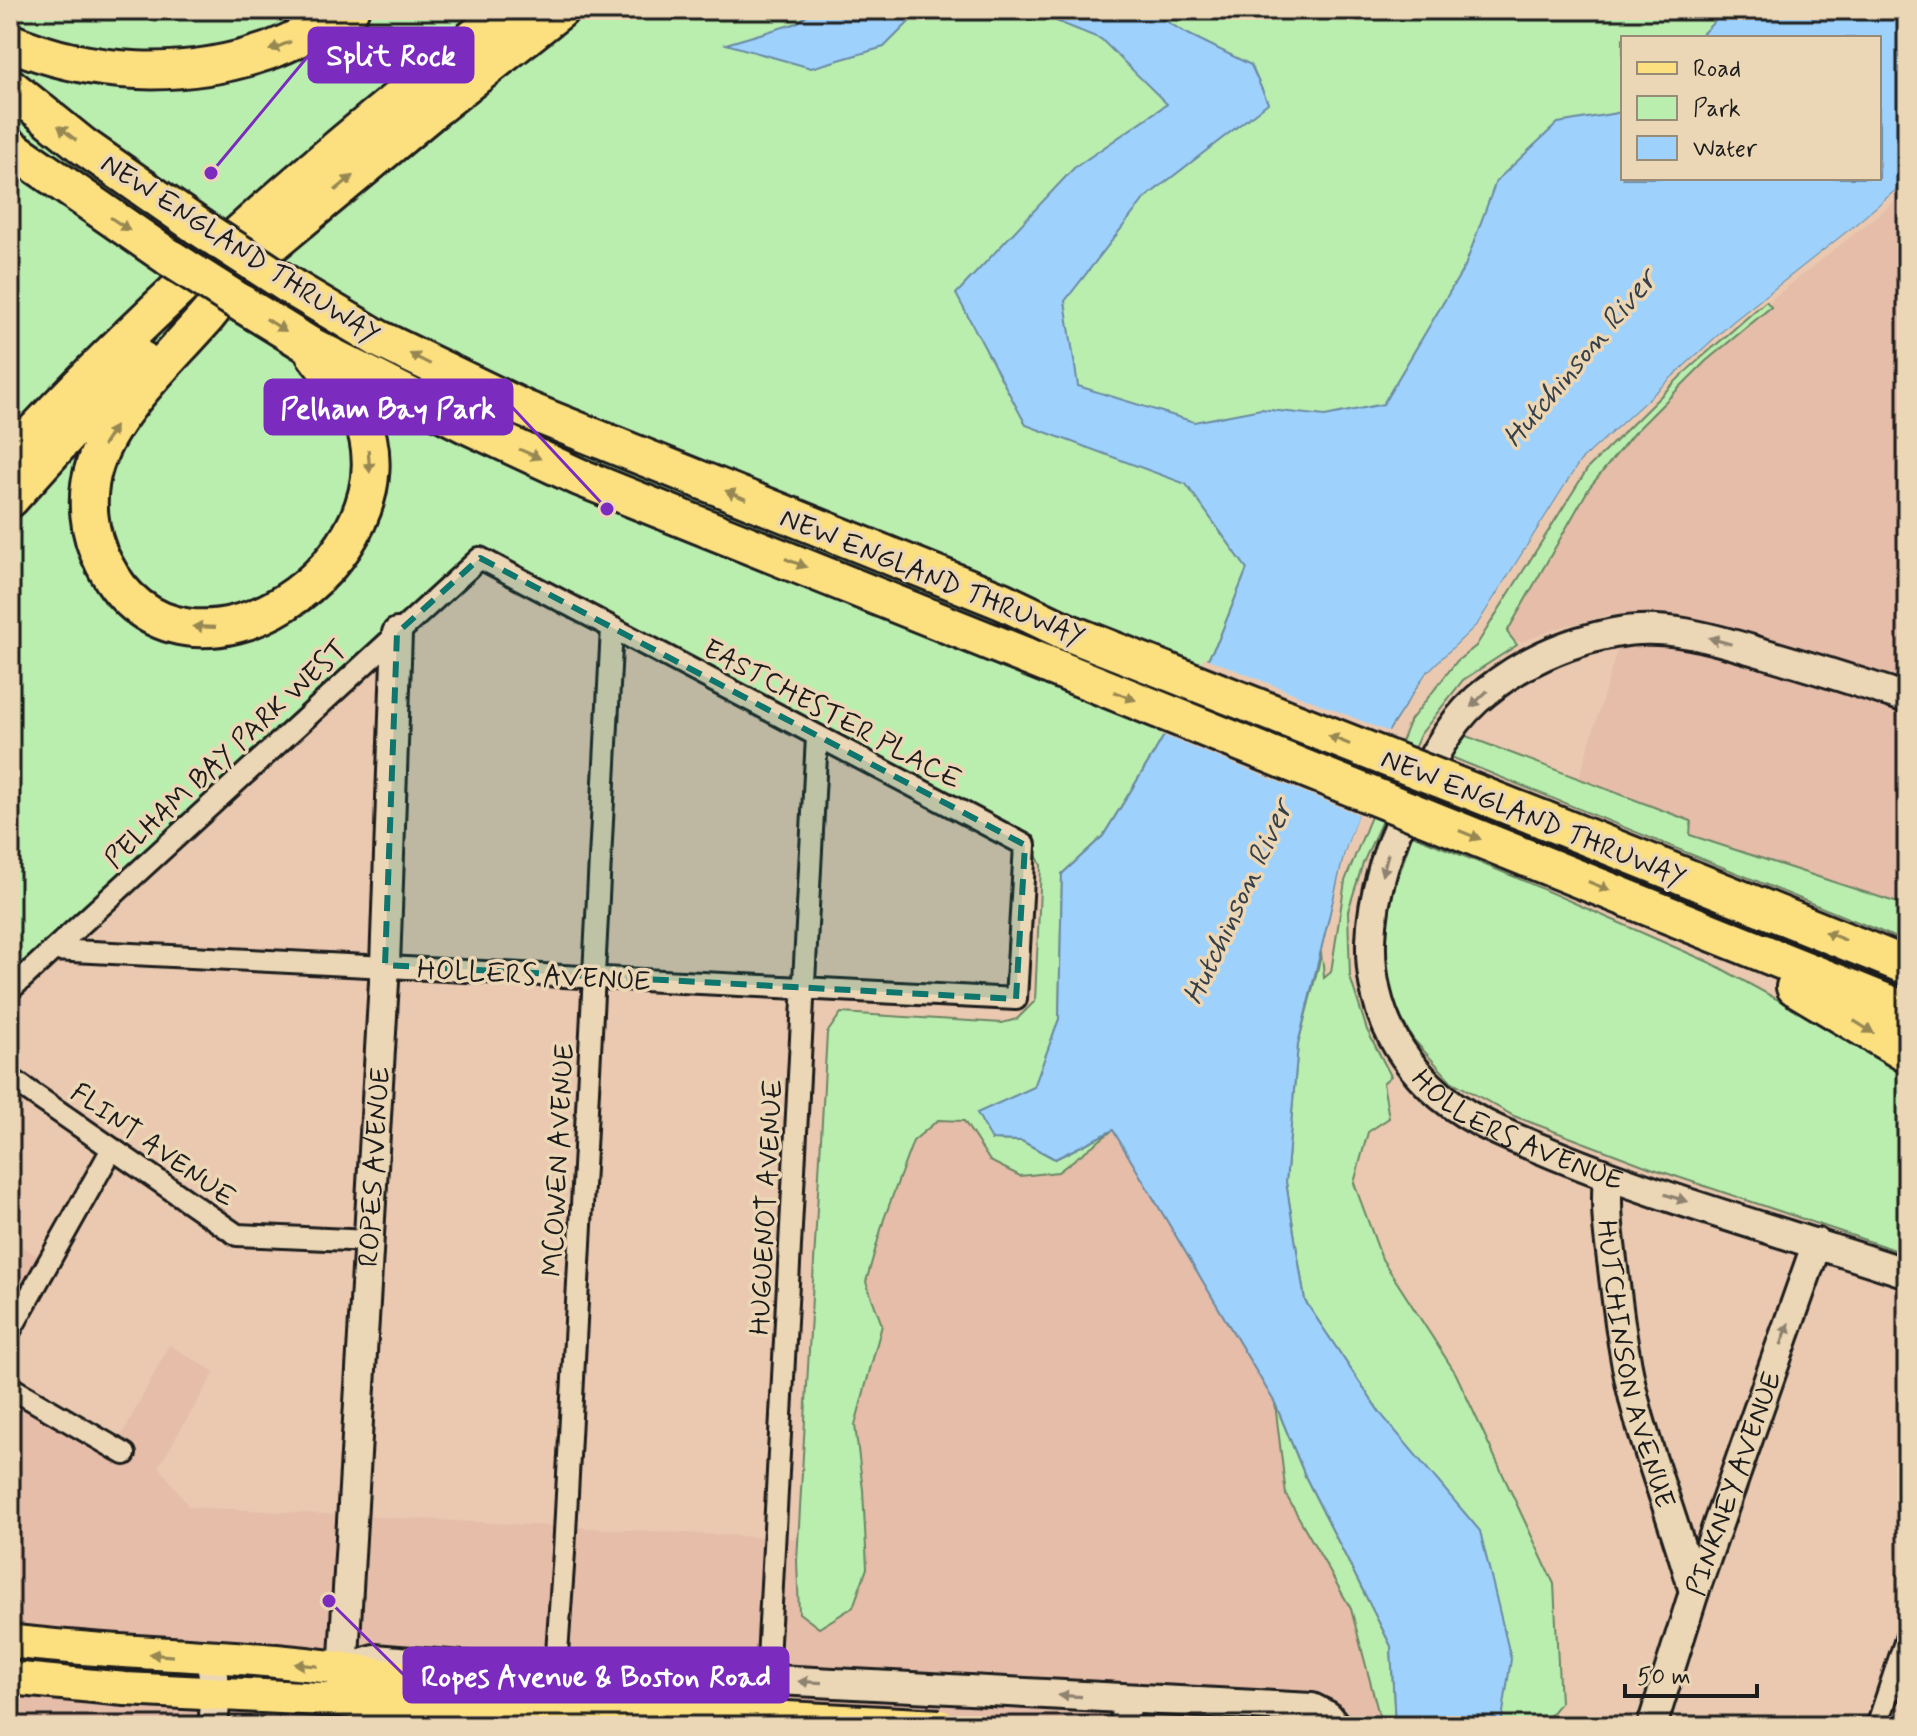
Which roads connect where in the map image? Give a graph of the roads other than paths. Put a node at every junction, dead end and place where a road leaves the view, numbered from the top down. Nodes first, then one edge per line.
1 (350, 10) edge
2 (509, 10) edge
3 (560, 10) edge
4 (10, 42) edge
5 (10, 87) edge
6 (10, 147) edge
7 (245, 267) junction
8 (309, 345) junction
9 (10, 458) edge
10 (10, 499) edge
11 (480, 558) joint
12 (612, 628) junction
13 (397, 633) junction
14 (1907, 698) edge
15 (817, 737) junction
16 (53, 950) junction
17 (1755, 951) junction
18 (385, 965) junction
19 (1907, 966) edge
20 (595, 977) junction
21 (10, 990) edge
22 (805, 990) junction
23 (1016, 999) joint
24 (1907, 1011) edge
25 (1907, 1054) edge
26 (10, 1078) edge
27 (112, 1149) junction
28 (1608, 1177) junction
29 (370, 1241) junction
30 (1817, 1243) junction
31 (1907, 1273) edge
32 (10, 1331) edge
33 (10, 1387) edge
34 (125, 1454) dead end
35 (1694, 1592) junction
36 (1907, 1636) edge
37 (10, 1641) edge
38 (210, 1658) junction
39 (345, 1668) junction
40 (10, 1678) edge
41 (767, 1679) junction
42 (555, 1682) junction
43 (902, 1687) junction
44 (216, 1694) junction
45 (341, 1700) junction
46 (1126, 1713) edge
47 (456, 1719) edge
48 (213, 1726) edge
49 (607, 1726) edge
50 (901, 1726) edge
51 (940, 1726) edge
52 (1336, 1726) edge
53 (1652, 1726) edge
54 (1877, 1726) edge

1 -> 4 highway
2 - 9 highway
7 -> 3 highway
19 -> 5 highway, NEW ENGLAND THRUWAY, bridge
6 -> 8 highway, NEW ENGLAND THRUWAY, bridge
8 -> 7 highway
7 - 10 highway
8 -> 17 highway, NEW ENGLAND THRUWAY, bridge
11 - 12 street, EASTCHESTER PLACE
11 - 13 street, PELHAM BAY PARK WEST
12 - 15 street, EASTCHESTER PLACE
12 - 20 street, MCOWEN AVENUE
13 - 16 street, PELHAM BAY PARK WEST
13 - 18 street, ROPES AVENUE
14 -> 28 street, HOLLERS AVENUE
15 - 22 street, HUGUENOT AVENUE
15 - 23 street, EASTCHESTER PLACE
16 - 18 street, HOLLERS AVENUE
16 - 21 street, PELHAM BAY PARK WEST
17 - 24 highway, NEW ENGLAND THRUWAY
17 -> 25 highway
18 - 20 street, HOLLERS AVENUE
18 - 29 street, ROPES AVENUE
20 - 22 street, HOLLERS AVENUE
20 - 42 street, MCOWEN AVENUE
22 - 23 street, HOLLERS AVENUE
22 - 41 street, HUGUENOT AVENUE
26 - 27 street, FLINT AVENUE
27 - 29 street, FLINT AVENUE
27 - 32 street
28 -> 30 street, HOLLERS AVENUE
28 - 35 street, HUTCHINSON AVENUE
29 - 39 street, ROPES AVENUE
30 - 31 street, HOLLERS AVENUE
35 -> 30 street, PINKNEY AVENUE
33 - 34 street
35 - 53 street, PINKNEY AVENUE
36 - 54 street
38 -> 37 main road
39 -> 38 main road
38 - 44 street
39 - 42 main road
39 - 45 street, ROPES AVENUE
40 - 44 main road
41 - 42 street
43 -> 41 street
42 - 51 main road, bridge
46 -> 43 street
43 - 50 street
44 - 45 main road
44 - 48 street
45 - 47 main road
46 - 52 street
47 - 49 main road

